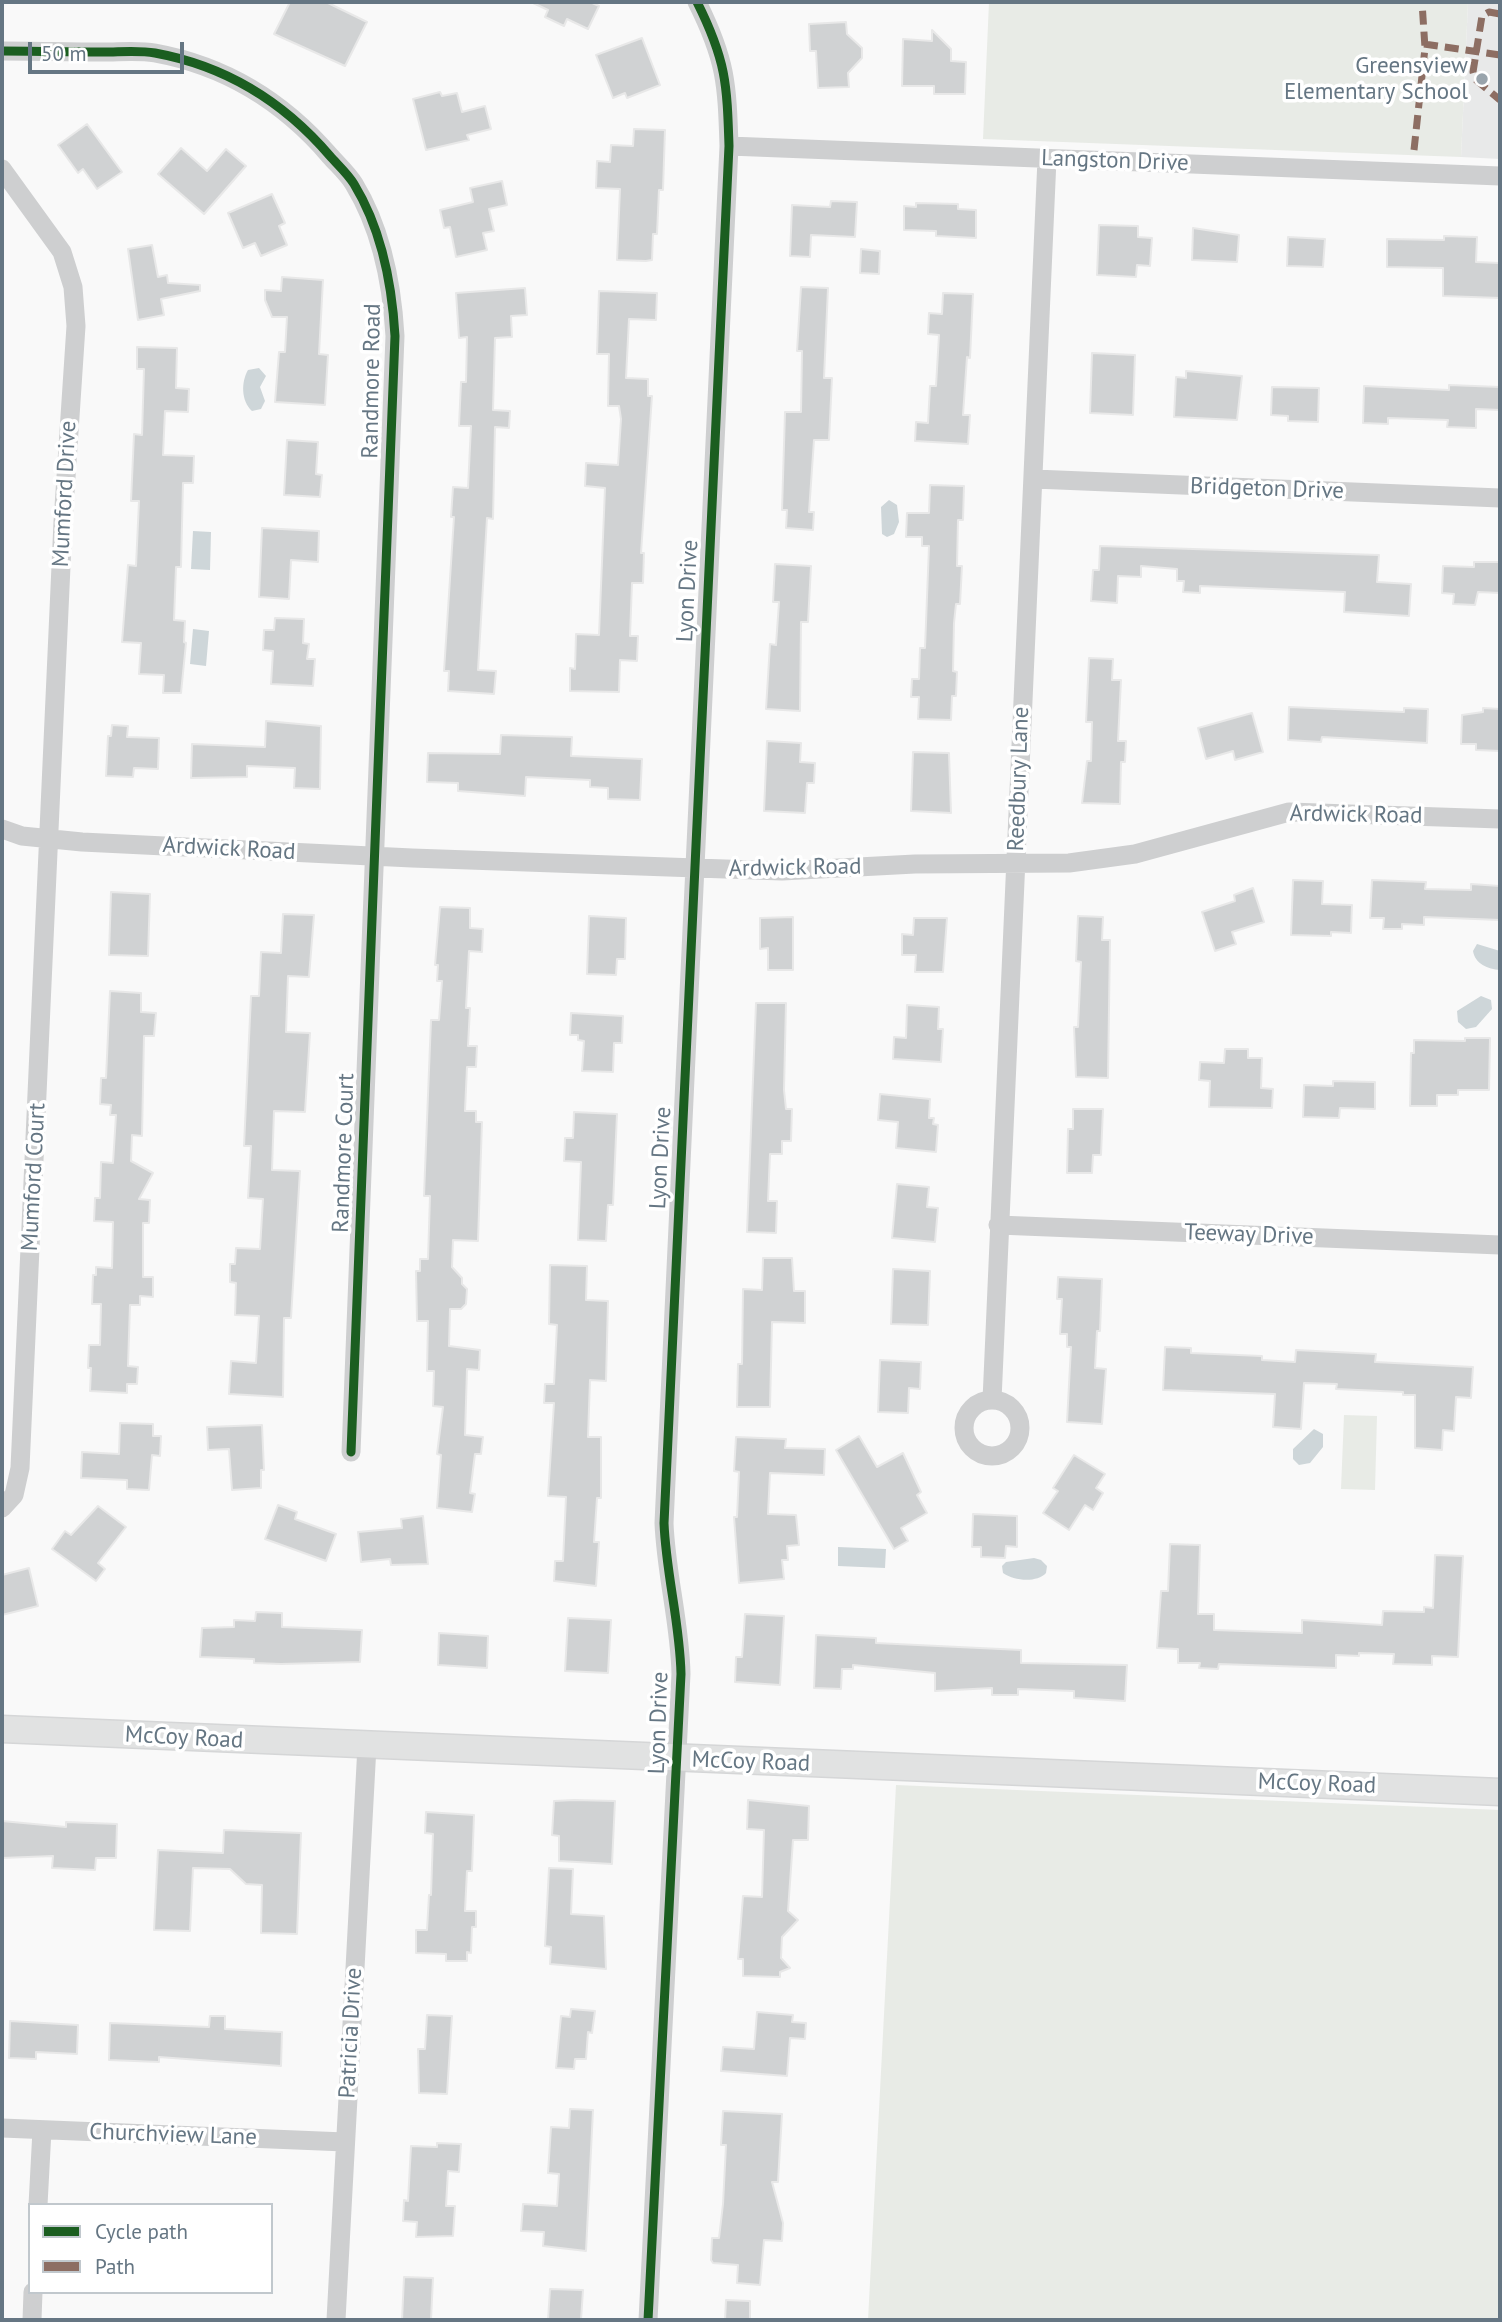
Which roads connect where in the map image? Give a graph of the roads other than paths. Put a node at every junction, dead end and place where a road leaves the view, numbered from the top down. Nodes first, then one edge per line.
1 (697, 2) edge
2 (2, 51) edge
3 (729, 146) junction
4 (1047, 159) junction
5 (2, 169) edge
6 (1500, 176) edge
7 (1034, 480) junction
8 (1500, 498) edge
9 (1500, 819) edge
10 (2, 829) edge
11 (50, 840) junction
12 (374, 856) junction
13 (1016, 863) junction
14 (693, 869) junction
15 (998, 1225) junction
16 (1500, 1245) edge
17 (992, 1400) dead end
18 (351, 1451) dead end
19 (2, 1508) edge
20 (2, 1729) edge
21 (367, 1746) junction
22 (677, 1759) junction
23 (1500, 1792) edge
24 (2, 2128) edge
25 (42, 2130) junction
26 (345, 2142) junction
27 (38, 2203) edge
28 (33, 2294) edge
29 (32, 2320) edge
30 (336, 2320) edge
31 (648, 2320) edge

1 - 3 street, Lyon Drive
2 - 12 street, Randmore Road
3 - 4 street, Langston Drive
3 - 14 street, Lyon Drive
4 - 6 street, Langston Drive
4 - 7 street, Reedbury Lane
5 - 11 street, Mumford Drive
7 - 8 street, Bridgeton Drive
7 - 13 street, Reedbury Lane
9 - 13 street, Ardwick Road
10 - 11 street, Ardwick Road
11 - 12 street, Ardwick Road
11 - 19 street, Mumford Court
12 - 14 street, Ardwick Road
12 - 18 street, Randmore Court
13 - 14 street, Ardwick Road
13 - 15 street, Reedbury Lane
14 - 22 street, Lyon Drive
15 - 16 street, Teeway Drive
15 - 17 street, Reedbury Lane
20 - 21 main road, McCoy Road
21 - 22 main road, McCoy Road
21 - 26 street, Patricia Drive
22 - 23 main road, McCoy Road
22 - 31 street, Lyon Drive
24 - 25 street, Churchview Lane
25 - 26 street, Churchview Lane
25 - 27 street
26 - 30 street, Patricia Drive
28 - 29 street

